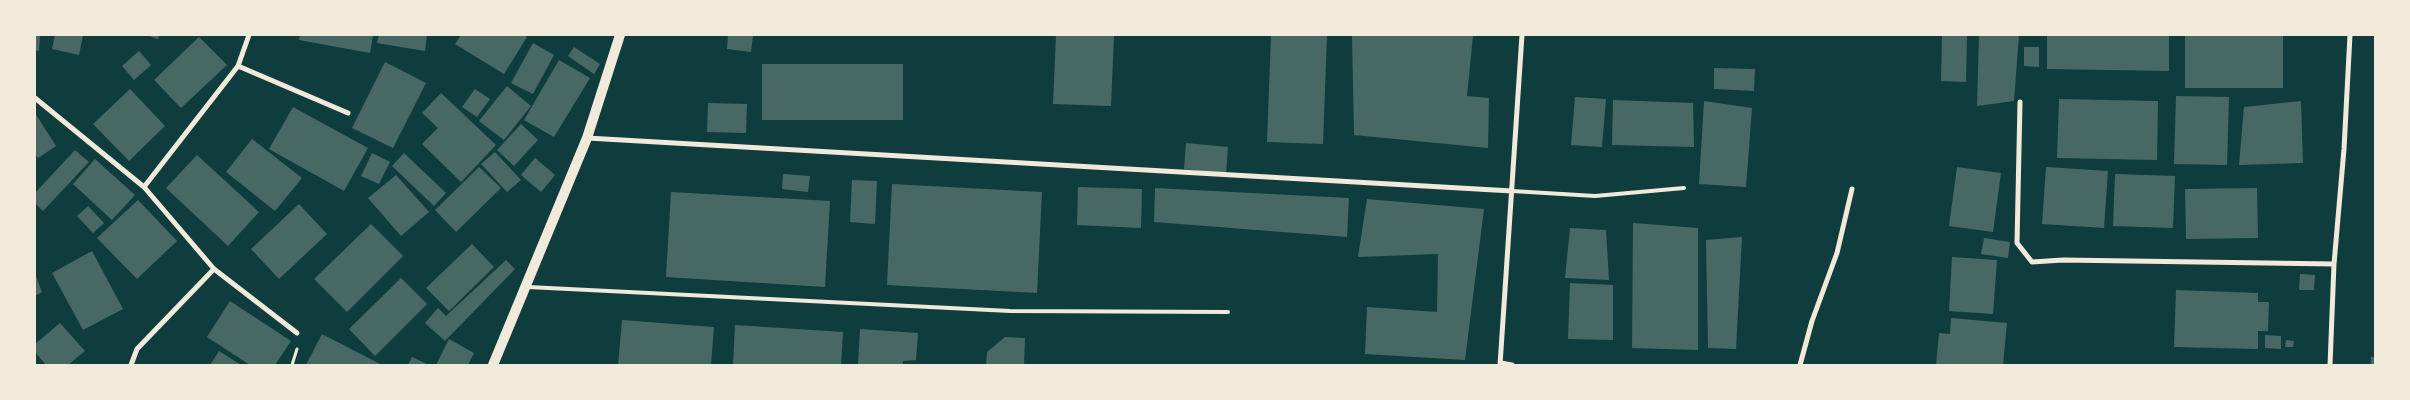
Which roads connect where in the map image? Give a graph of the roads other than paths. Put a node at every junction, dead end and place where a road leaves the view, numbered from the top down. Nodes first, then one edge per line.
1 (249, 35) edge
2 (620, 35) edge
3 (1522, 35) edge
4 (2350, 35) edge
5 (238, 66) junction
6 (35, 98) edge
7 (2020, 102) dead end
8 (348, 113) dead end
9 (587, 138) junction
10 (144, 187) junction
11 (1684, 188) dead end
12 (1852, 189) dead end
13 (1512, 191) junction
14 (2334, 264) junction
15 (214, 268) junction
16 (526, 287) junction
17 (1228, 312) dead end
18 (297, 333) dead end
19 (1501, 364) edge
20 (132, 365) edge
21 (493, 365) edge
22 (1512, 365) edge
23 (1800, 365) edge
24 (2330, 365) edge

1 - 5 street
2 - 9 main road
3 - 13 street
4 - 14 street
5 - 8 street
5 - 10 street
6 - 10 street
7 - 14 street
9 - 13 street
9 - 16 main road
10 - 15 street
11 - 13 lane
12 - 23 street
13 - 19 street
14 - 24 street
15 - 18 street
15 - 20 street
16 - 17 lane
16 - 21 main road
19 - 22 street

